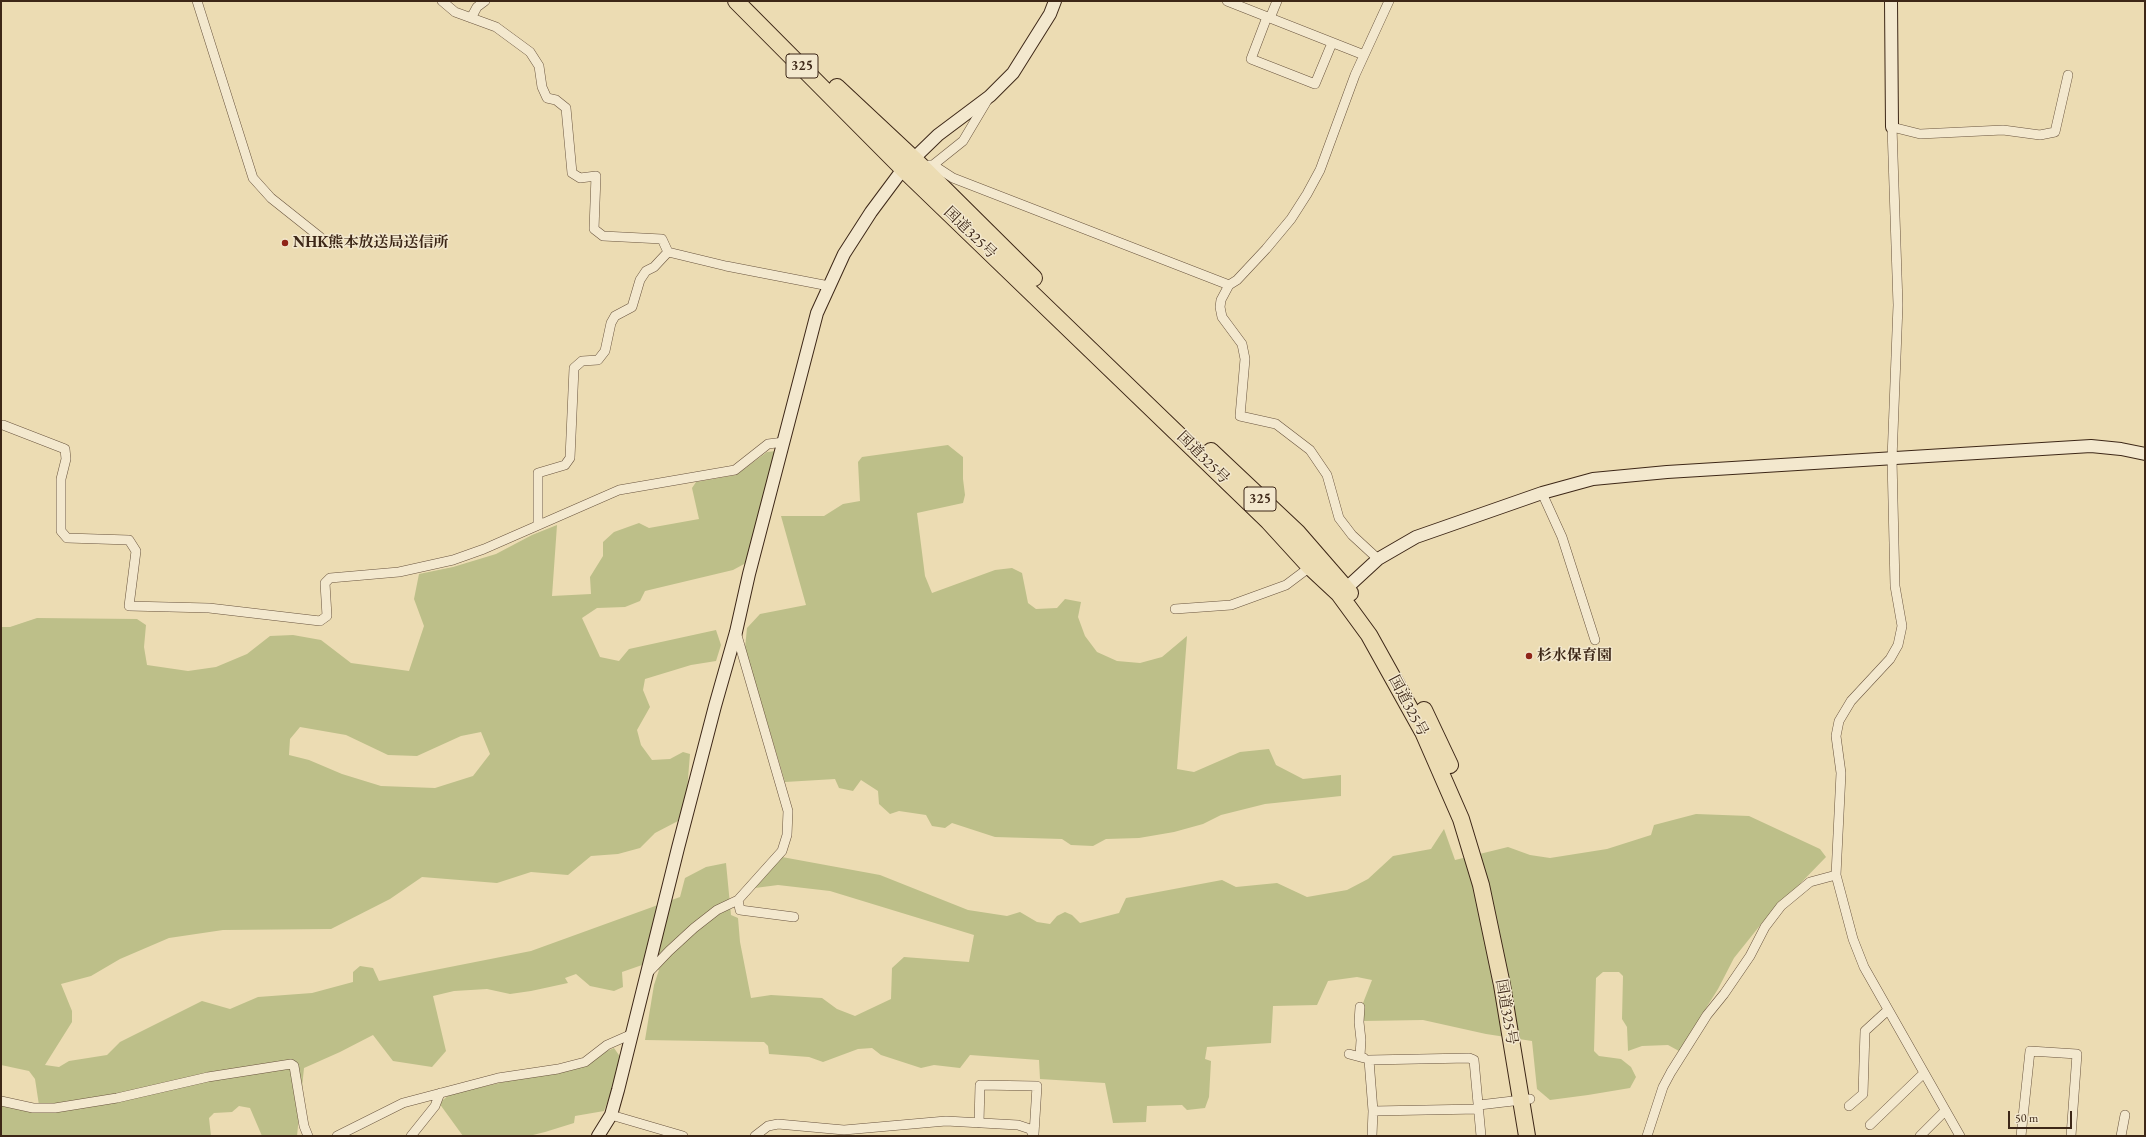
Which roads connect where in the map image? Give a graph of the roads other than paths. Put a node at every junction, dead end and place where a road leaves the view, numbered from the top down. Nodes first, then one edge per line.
1 (197, 1) edge
2 (442, 1) edge
3 (485, 1) edge
4 (736, 1) edge
5 (751, 1) edge
6 (1055, 1) edge
7 (1227, 1) edge
8 (1277, 1) edge
9 (1388, 1) edge
10 (1891, 1) edge
11 (1268, 17) junction
12 (471, 18) junction
13 (1332, 42) junction
14 (1364, 55) junction
15 (2068, 75) dead end
16 (990, 96) junction
17 (1892, 127) junction
18 (917, 164) junction
19 (320, 237) dead end
20 (668, 252) junction
21 (1229, 285) junction
22 (829, 286) junction
23 (3, 425) dead end
24 (784, 442) junction
25 (2145, 454) edge
26 (1892, 459) junction
27 (1542, 493) junction
28 (538, 525) junction
29 (1378, 559) junction
30 (1310, 567) junction
31 (1342, 591) junction
32 (1175, 609) dead end
33 (736, 632) junction
34 (1595, 640) dead end
35 (1836, 875) junction
36 (738, 900) junction
37 (794, 917) dead end
38 (646, 975) junction
39 (1360, 1007) dead end
40 (1888, 1010) junction
41 (632, 1034) junction
42 (1349, 1054) dead end
43 (1360, 1056) junction
44 (1369, 1060) junction
45 (1923, 1074) junction
46 (440, 1093) junction
47 (1525, 1099) junction
48 (1, 1101) edge
49 (1849, 1106) dead end
50 (1479, 1107) junction
51 (1373, 1111) junction
52 (1945, 1111) junction
53 (612, 1115) junction
54 (2125, 1115) dead end
55 (979, 1123) junction
56 (1870, 1125) dead end
57 (1034, 1135) edge
58 (308, 1136) edge
59 (337, 1136) edge
60 (411, 1136) edge
61 (598, 1136) edge
62 (683, 1136) edge
63 (755, 1136) edge
64 (1372, 1136) edge
65 (1481, 1136) edge
66 (1527, 1136) edge
67 (1536, 1136) edge
68 (1647, 1136) edge
69 (1920, 1136) edge
70 (1960, 1136) edge
71 (2022, 1136) edge
72 (2071, 1136) edge
73 (2121, 1136) edge

1 - 19 street
2 - 12 street
3 - 12 street
4 - 18 highway, 国道325号 / 325
5 - 18 highway, 国道325号 / 325
6 - 16 street
7 - 11 street
8 - 11 street
9 - 14 street
10 - 17 street
11 - 13 street
11 - 13 street
12 - 20 street
13 - 14 street
14 - 21 street
15 - 17 street
16 - 18 street
16 - 18 street
17 - 26 street
18 - 21 street
18 - 22 street
18 - 30 highway, 国道325号 / 325
18 - 31 highway, 国道325号 / 325
20 - 22 street
20 - 28 street
21 - 29 street
22 - 24 street
23 - 28 street
24 - 28 street
24 - 33 street
25 - 26 street
26 - 27 street
26 - 35 street
27 - 29 street
27 - 34 street
29 - 31 street
30 - 31 highway, 国道325号 / 325
30 - 32 street
31 - 47 highway, 国道325号 / 325
33 - 36 street
33 - 38 street
35 - 40 street
35 - 68 street
36 - 37 street
36 - 38 street
38 - 41 street
39 - 43 street
40 - 45 street
40 - 49 street
41 - 46 street
41 - 53 street
42 - 43 street
43 - 44 street
44 - 50 street
44 - 51 street
45 - 52 street
45 - 56 street
46 - 59 street
46 - 60 street
47 - 50 street
47 - 66 highway, 国道325号 / 325
47 - 67 highway, 国道325号 / 325
48 - 58 street
50 - 51 street
50 - 65 street
51 - 64 street
52 - 69 street
52 - 70 street
53 - 61 street
53 - 62 street
54 - 73 street
55 - 57 street
55 - 57 street
55 - 63 street
71 - 72 street

